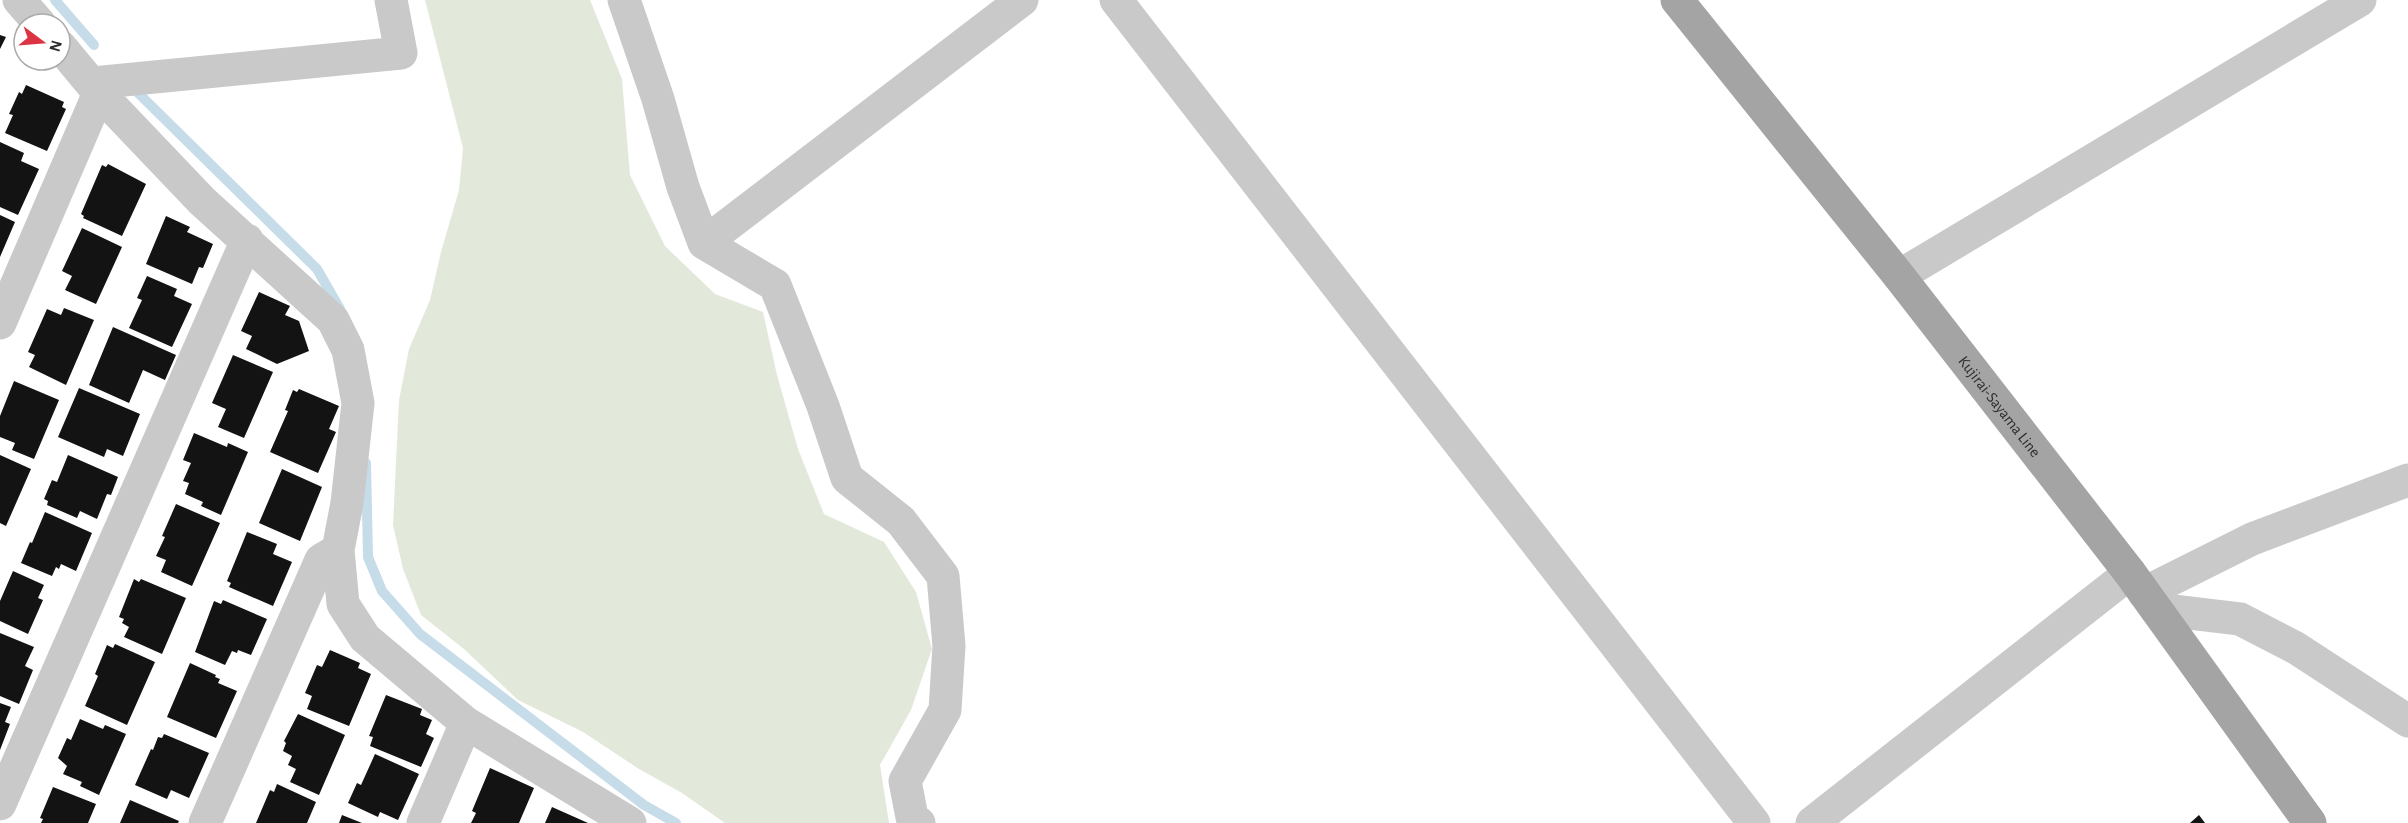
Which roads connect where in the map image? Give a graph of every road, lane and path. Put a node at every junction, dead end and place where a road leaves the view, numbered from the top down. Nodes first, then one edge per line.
1 (19, 0) edge
2 (391, 0) edge
3 (624, 0) edge
4 (1022, 0) edge
5 (1116, 0) edge
6 (1677, 0) edge
7 (2360, 0) edge
8 (30, 12) edge
9 (72, 60) edge
10 (96, 88) junction
11 (247, 240) junction
12 (704, 243) junction
13 (1899, 276) junction
14 (0, 323) edge
15 (2408, 480) edge
16 (338, 550) junction
17 (2143, 592) junction
18 (2408, 722) edge
19 (466, 723) junction
20 (0, 804) edge
21 (205, 823) edge
22 (423, 823) edge
23 (630, 823) edge
24 (919, 823) edge
25 (1754, 823) edge
26 (1812, 823) edge
27 (2310, 823) edge

1 - 8 street
2 - 10 street
3 - 12 street
4 - 12 street
5 - 25 street
6 - 13 main road, Kujirai-Sayama Line
7 - 13 street
9 - 10 street
10 - 11 street
10 - 14 street
11 - 16 street
11 - 20 street
12 - 24 street
13 - 17 main road, Kujirai-Sayama Line
15 - 17 street
16 - 19 street
16 - 21 street
17 - 18 street
17 - 26 street
17 - 27 main road, Kujirai-Sayama Line
19 - 22 street
19 - 23 street

